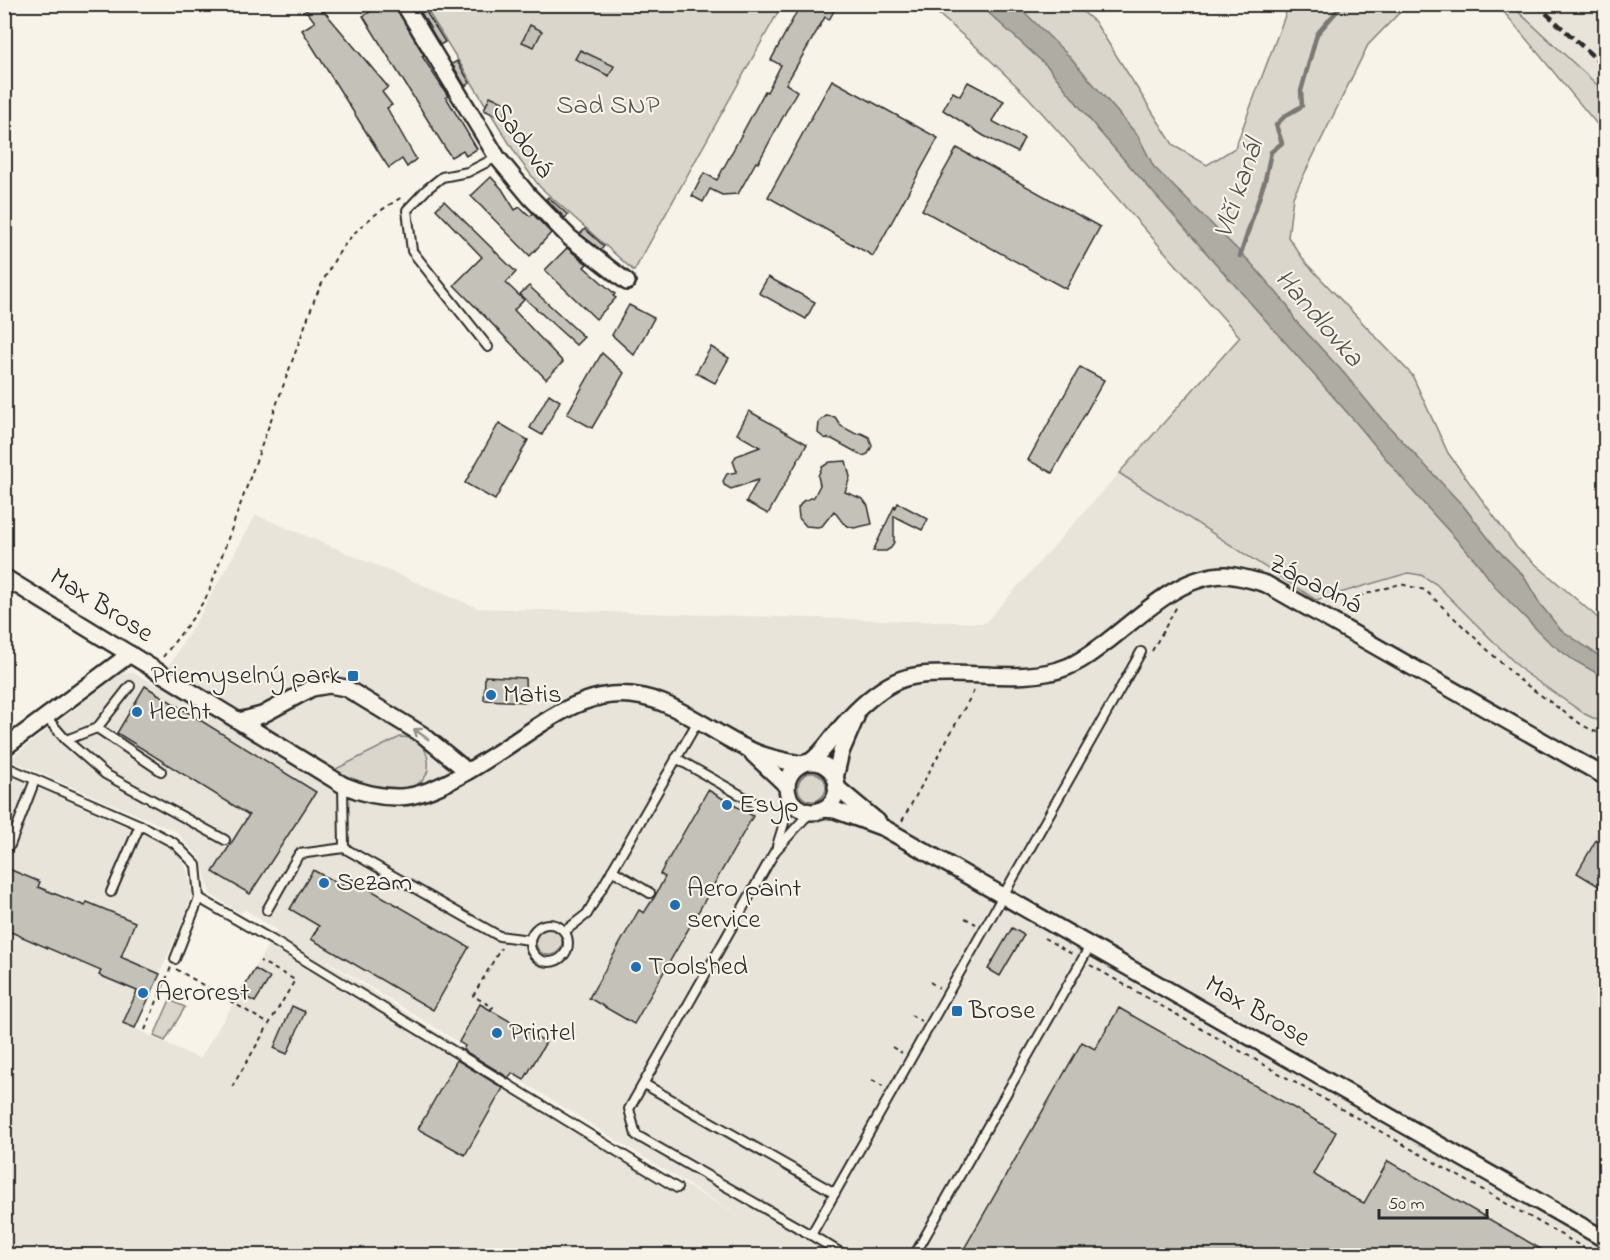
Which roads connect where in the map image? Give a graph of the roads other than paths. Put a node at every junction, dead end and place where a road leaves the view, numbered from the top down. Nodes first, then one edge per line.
1 (404, 4) edge
2 (497, 157) junction
3 (627, 282) dead end
4 (488, 347) dead end
5 (4, 577) edge
6 (1141, 652) dead end
7 (130, 654) junction
8 (130, 686) dead end
9 (859, 709) junction
10 (46, 717) junction
11 (698, 720) junction
12 (239, 721) junction
13 (97, 728) junction
14 (66, 740) junction
15 (4, 748) edge
16 (749, 750) junction
17 (676, 758) junction
18 (805, 763) junction
19 (4, 766) edge
20 (161, 771) dead end
21 (467, 771) junction
22 (1605, 777) edge
23 (35, 780) junction
24 (836, 782) junction
25 (343, 785) junction
26 (788, 791) junction
27 (758, 805) dead end
28 (818, 810) junction
29 (140, 825) junction
30 (892, 827) junction
31 (225, 840) dead end
32 (10, 845) dead end
33 (344, 848) junction
34 (776, 851) junction
35 (612, 870) junction
36 (111, 892) dead end
37 (651, 893) dead end
38 (1002, 896) junction
39 (199, 898) junction
40 (267, 910) dead end
41 (565, 931) junction
42 (530, 940) junction
43 (1090, 946) junction
44 (173, 963) road end
45 (644, 1084) junction
46 (676, 1188) dead end
47 (835, 1193) junction
48 (811, 1235) junction
49 (1605, 1240) edge
50 (846, 1256) edge
51 (914, 1256) edge

1 - 2 street, Sadová
2 - 3 street, Sadová
2 - 4 lane
5 - 7 street, Max Brose
6 - 38 lane
7 - 10 street
7 - 12 street, Max Brose
8 - 13 lane
9 - 18 street, Západná
9 - 22 street, Západná
9 - 24 street, Západná
10 - 14 lane
10 - 15 street
11 - 16 street, Max Brose
11 - 17 lane
11 - 21 street, Max Brose
21 -> 12 street
12 - 25 street, Max Brose
13 - 14 lane
13 - 20 lane
14 - 31 lane
16 - 18 street, Max Brose
16 - 26 street, Max Brose
17 - 27 lane
17 - 35 lane
18 - 24 street, Max Brose
18 - 26 street
19 - 23 lane
21 - 25 street, Max Brose
23 - 29 lane
23 - 32 lane
24 - 28 street
24 - 30 street, Max Brose
25 - 33 lane
26 - 28 street, Max Brose
26 - 34 lane
28 - 30 street, Max Brose
28 - 34 lane
29 - 36 lane
29 - 39 lane
30 - 38 street, Max Brose
33 - 40 lane
33 - 42 lane
34 - 45 lane
35 - 37 lane
35 - 41 lane
38 - 43 street, Max Brose
38 - 47 lane
39 - 44 lane
39 - 46 lane
41 - 42 lane
41 - 42 lane
43 - 49 street, Max Brose
43 - 51 lane
45 - 47 lane
45 - 48 lane
47 - 48 lane
48 - 50 lane

